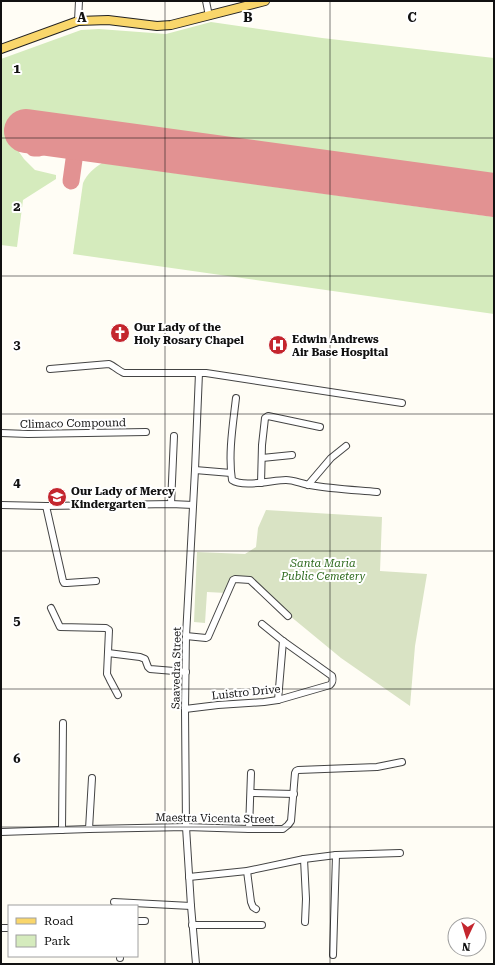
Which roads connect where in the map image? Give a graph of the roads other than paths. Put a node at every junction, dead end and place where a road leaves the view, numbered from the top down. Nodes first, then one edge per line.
1 (79, 1) edge
2 (206, 1) edge
3 (264, 1) edge
4 (234, 5) edge
5 (209, 16) junction
6 (78, 22) junction
7 (1, 49) edge
8 (50, 368) dead end
9 (200, 373) junction
10 (236, 398) dead end
11 (402, 403) dead end
12 (320, 427) dead end
13 (146, 432) dead end
14 (1, 433) edge
15 (174, 436) dead end
16 (346, 446) dead end
17 (292, 455) dead end
18 (262, 458) junction
19 (195, 470) junction
20 (231, 473) junction
21 (261, 483) junction
22 (308, 485) junction
23 (378, 492) dead end
24 (171, 504) junction
25 (1, 505) edge
26 (193, 505) junction
27 (46, 506) junction
28 (96, 581) dead end
29 (51, 608) dead end
30 (288, 616) dead end
31 (262, 624) dead end
32 (186, 636) junction
33 (283, 641) junction
34 (108, 653) junction
35 (186, 672) junction
36 (118, 695) dead end
37 (278, 700) junction
38 (185, 709) junction
39 (63, 724) dead end
40 (402, 762) dead end
41 (251, 773) dead end
42 (92, 778) dead end
43 (251, 793) junction
44 (294, 794) junction
45 (186, 827) junction
46 (89, 829) junction
47 (249, 829) junction
48 (62, 830) junction
49 (1, 832) edge
50 (400, 853) dead end
51 (336, 855) junction
52 (304, 859) junction
53 (247, 871) junction
54 (189, 878) junction
55 (114, 902) dead end
56 (191, 906) junction
57 (256, 909) dead end
58 (138, 921) edge
59 (144, 921) dead end
60 (305, 922) dead end
61 (192, 925) junction
62 (262, 925) dead end
63 (333, 955) dead end
64 (196, 964) edge

1 - 6 street
2 - 5 street
3 - 4 main road
4 - 5 main road
5 - 6 main road
6 - 7 main road
8 - 9 street
9 - 11 street
9 - 19 street, Saavedra Street
10 - 20 street
12 - 18 street
13 - 14 street, Climaco Compound
15 - 24 street
16 - 22 street
17 - 18 street
18 - 21 street
19 - 20 street
19 - 26 street, Saavedra Street
20 - 21 street
21 - 22 street
22 - 23 street
24 - 26 street
24 - 27 street
25 - 27 street
26 - 32 street, Saavedra Street
27 - 28 street
29 - 34 street
30 - 32 street
31 - 33 street, Luistro Drive
32 - 35 street, Saavedra Street
33 - 37 street
33 - 37 street, Luistro Drive
34 - 35 street
34 - 36 street
35 - 38 street, Saavedra Street
37 - 38 street, Luistro Drive
38 - 45 street, Saavedra Street
39 - 48 street
40 - 44 street, Maestra Vicenta Street
41 - 43 street
42 - 46 street
43 - 44 street
43 - 47 street
44 - 47 street, Maestra Vicenta Street
45 - 46 street, Maestra Vicenta Street
45 - 47 street, Maestra Vicenta Street
45 - 54 street, Saavedra Street
46 - 48 street, Maestra Vicenta Street
48 - 49 street, Maestra Vicenta Street
50 - 51 street
51 - 52 street
51 - 63 street
52 - 53 street
52 - 60 street
53 - 54 street
53 - 57 street
54 - 56 street, Saavedra Street
55 - 56 street
56 - 61 street, Saavedra Street
58 - 59 street
61 - 62 street
61 - 64 street, Saavedra Street

